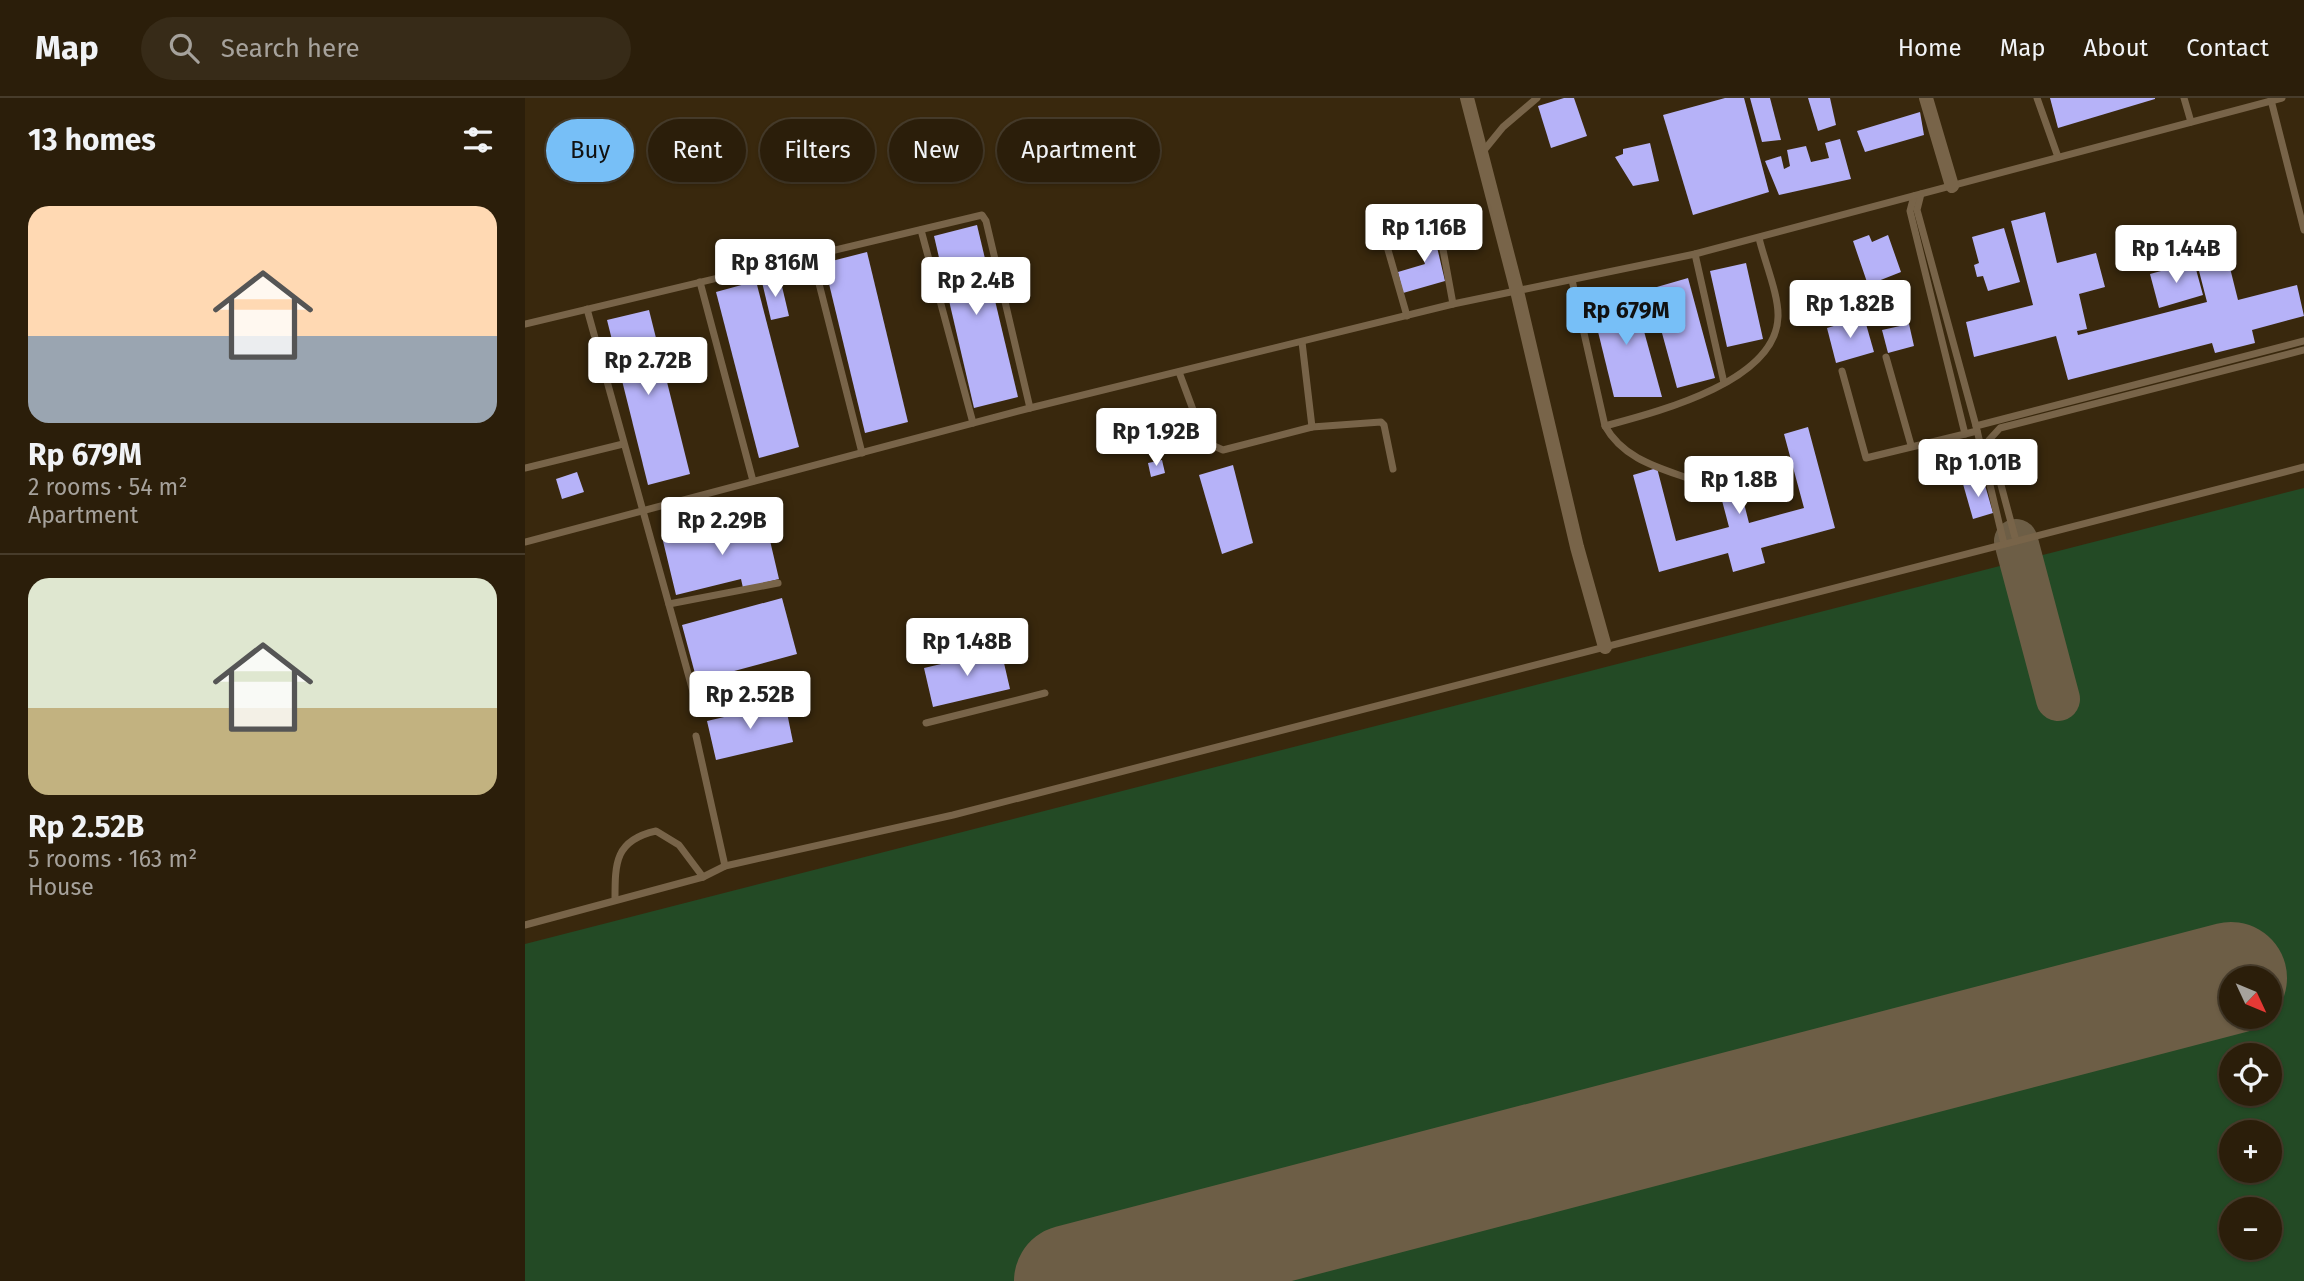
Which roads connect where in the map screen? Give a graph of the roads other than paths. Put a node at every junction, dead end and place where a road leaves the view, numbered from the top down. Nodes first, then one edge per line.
1 (1467, 98) edge
2 (1537, 98) edge
3 (1926, 98) edge
4 (2037, 98) edge
5 (2184, 98) edge
6 (2282, 98) edge
7 (2271, 100) junction
8 (2191, 122) junction
9 (1481, 154) junction
10 (2058, 157) junction
11 (1952, 186) junction
12 (1917, 195) junction
13 (1383, 229) dead end
14 (921, 230) junction
15 (2304, 230) edge
16 (1440, 233) dead end
17 (1759, 238) junction
18 (1695, 254) junction
19 (812, 256) junction
20 (1572, 280) junction
21 (700, 282) junction
22 (1517, 291) junction
23 (1453, 304) junction
24 (587, 309) junction
25 (1407, 316) junction
26 (525, 324) edge
27 (2304, 341) edge
28 (1302, 342) junction
29 (2304, 350) edge
30 (1886, 357) dead end
31 (1842, 371) dead end
32 (1179, 372) junction
33 (1724, 383) junction
34 (1030, 408) junction
35 (973, 423) junction
36 (1605, 426) junction
37 (1312, 428) junction
38 (1976, 428) junction
39 (1965, 434) junction
40 (624, 444) junction
41 (1912, 445) junction
42 (862, 453) junction
43 (2304, 467) edge
44 (525, 468) edge
45 (1393, 469) dead end
46 (753, 481) junction
47 (1701, 483) dead end
48 (644, 510) junction
49 (2017, 541) junction
50 (525, 542) edge
51 (2004, 544) junction
52 (778, 583) dead end
53 (669, 604) junction
54 (1605, 647) junction
55 (1045, 693) dead end
56 (694, 695) dead end
57 (926, 723) dead end
58 (696, 736) dead end
59 (725, 866) junction
60 (703, 877) junction
61 (615, 899) junction
62 (525, 925) edge

1 - 9 street
2 - 9 lane
3 - 11 street
4 - 10 lane
5 - 8 lane
6 - 7 lane
7 - 8 lane
7 - 15 lane
8 - 10 lane
9 - 22 street
10 - 11 lane
11 - 12 lane
12 - 17 lane
12 - 38 lane
12 - 39 lane
13 - 25 lane
14 - 19 lane
14 - 34 lane
14 - 35 lane
16 - 23 lane
17 - 18 lane
17 - 33 lane
18 - 20 lane
18 - 33 lane
19 - 21 lane
19 - 42 lane
20 - 22 lane
20 - 36 lane
21 - 24 lane
21 - 46 lane
22 - 23 lane
22 - 54 street
23 - 25 lane
24 - 26 lane
24 - 40 lane
25 - 28 lane
27 - 38 lane
28 - 32 lane
28 - 37 lane
29 - 49 lane
30 - 41 lane
31 - 41 lane
32 - 34 lane
32 - 37 lane
33 - 36 lane
34 - 35 lane
35 - 42 lane
36 - 47 lane
37 - 45 lane
38 - 39 lane
38 - 51 lane
39 - 41 lane
40 - 44 lane
40 - 48 lane
42 - 46 lane
43 - 49 lane
46 - 48 lane
48 - 50 lane
48 - 53 lane
49 - 51 lane
51 - 54 lane
52 - 53 lane
53 - 56 lane
54 - 59 lane
55 - 57 lane
58 - 59 lane
59 - 60 lane
60 - 61 lane
60 - 61 lane
61 - 62 lane

